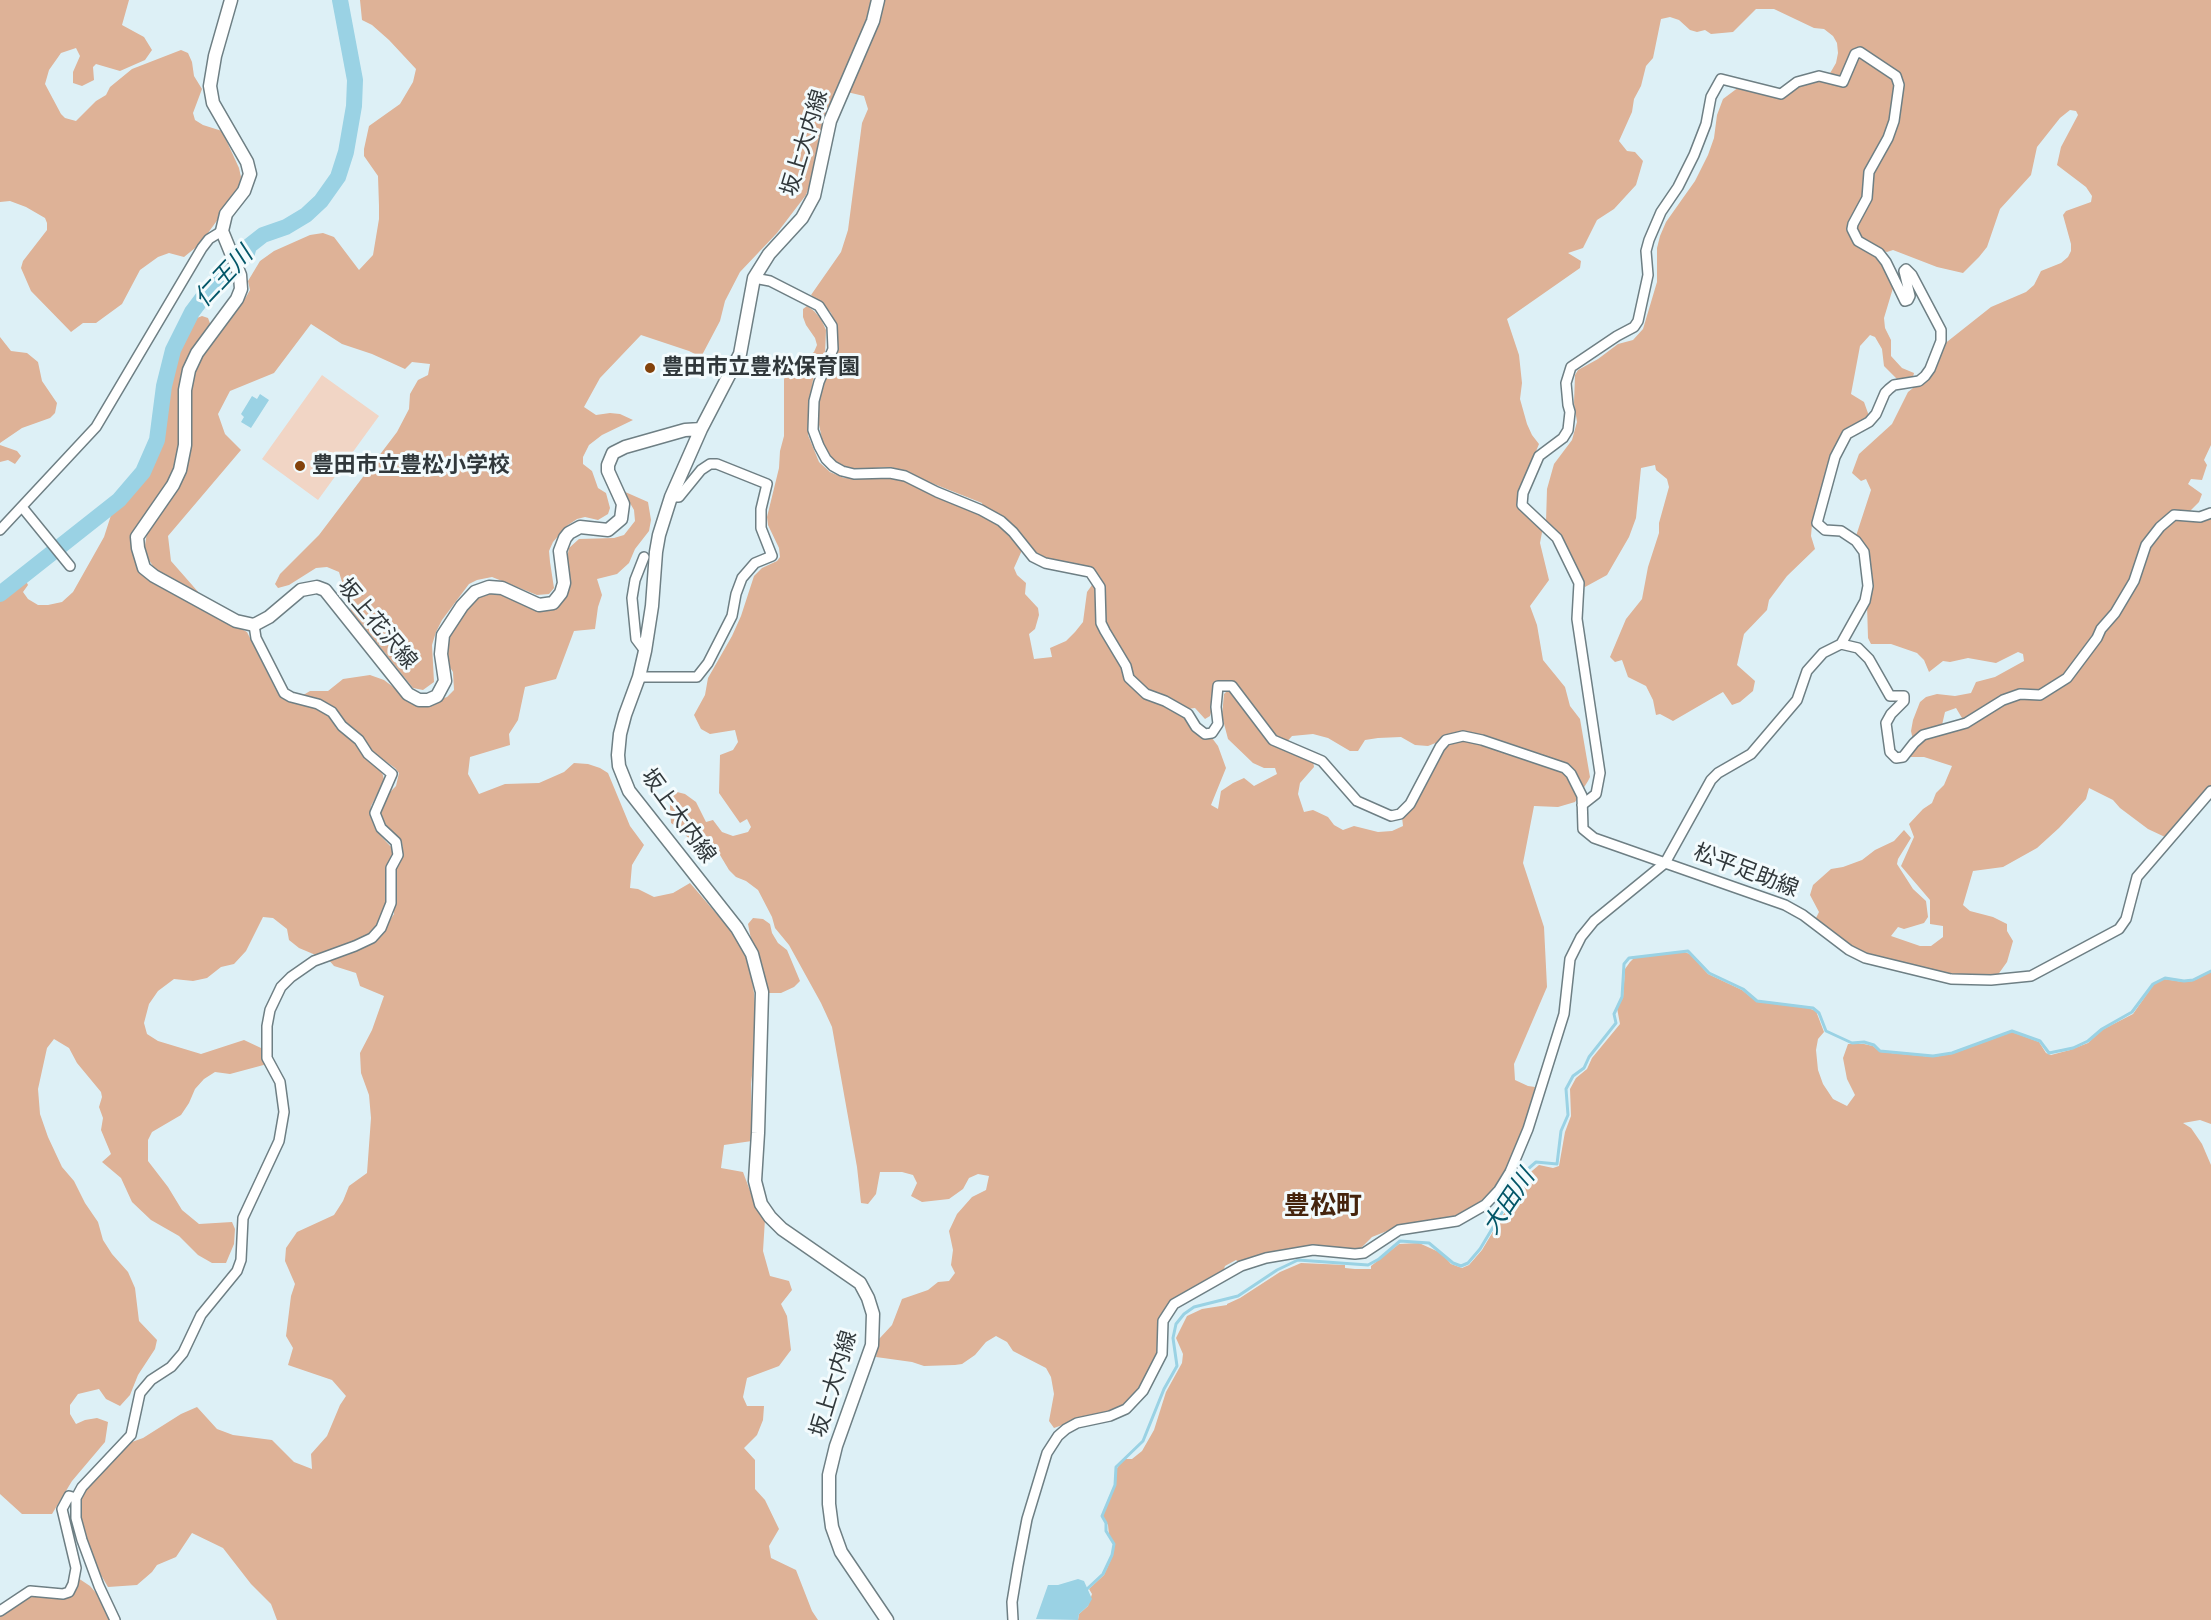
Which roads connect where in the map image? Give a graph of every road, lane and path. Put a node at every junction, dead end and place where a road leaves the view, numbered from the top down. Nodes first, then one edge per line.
1 (231, 0) edge
2 (878, 0) edge
3 (223, 234) junction
4 (754, 278) junction
5 (701, 429) junction
6 (670, 497) junction
7 (22, 507) junction
8 (2211, 513) edge
9 (0, 530) edge
10 (644, 556) dead end
11 (67, 562) dead end
12 (254, 625) junction
13 (1841, 644) junction
14 (645, 651) junction
15 (639, 677) junction
16 (2211, 790) edge
17 (1582, 805) junction
18 (1665, 863) junction
19 (76, 1498) junction
20 (0, 1611) edge
21 (115, 1620) edge
22 (887, 1620) edge
23 (1013, 1620) edge

1 - 3 main road
2 - 4 main road, 坂上大内線
3 - 7 street
3 - 12 main road
4 - 5 main road, 坂上大内線
4 - 17 street
5 - 6 main road, 坂上大内線
5 - 12 main road, 坂上花沢線
6 - 14 main road, 坂上大内線
6 - 15 street
7 - 9 street
7 - 11 street
8 - 13 street
10 - 14 street
12 - 19 street
13 - 17 street
13 - 18 street
14 - 15 main road, 坂上大内線
15 - 22 main road, 坂上大内線
16 - 18 street, 松平足助線
17 - 18 street, 松平足助線
18 - 23 street
19 - 20 street
19 - 21 street

